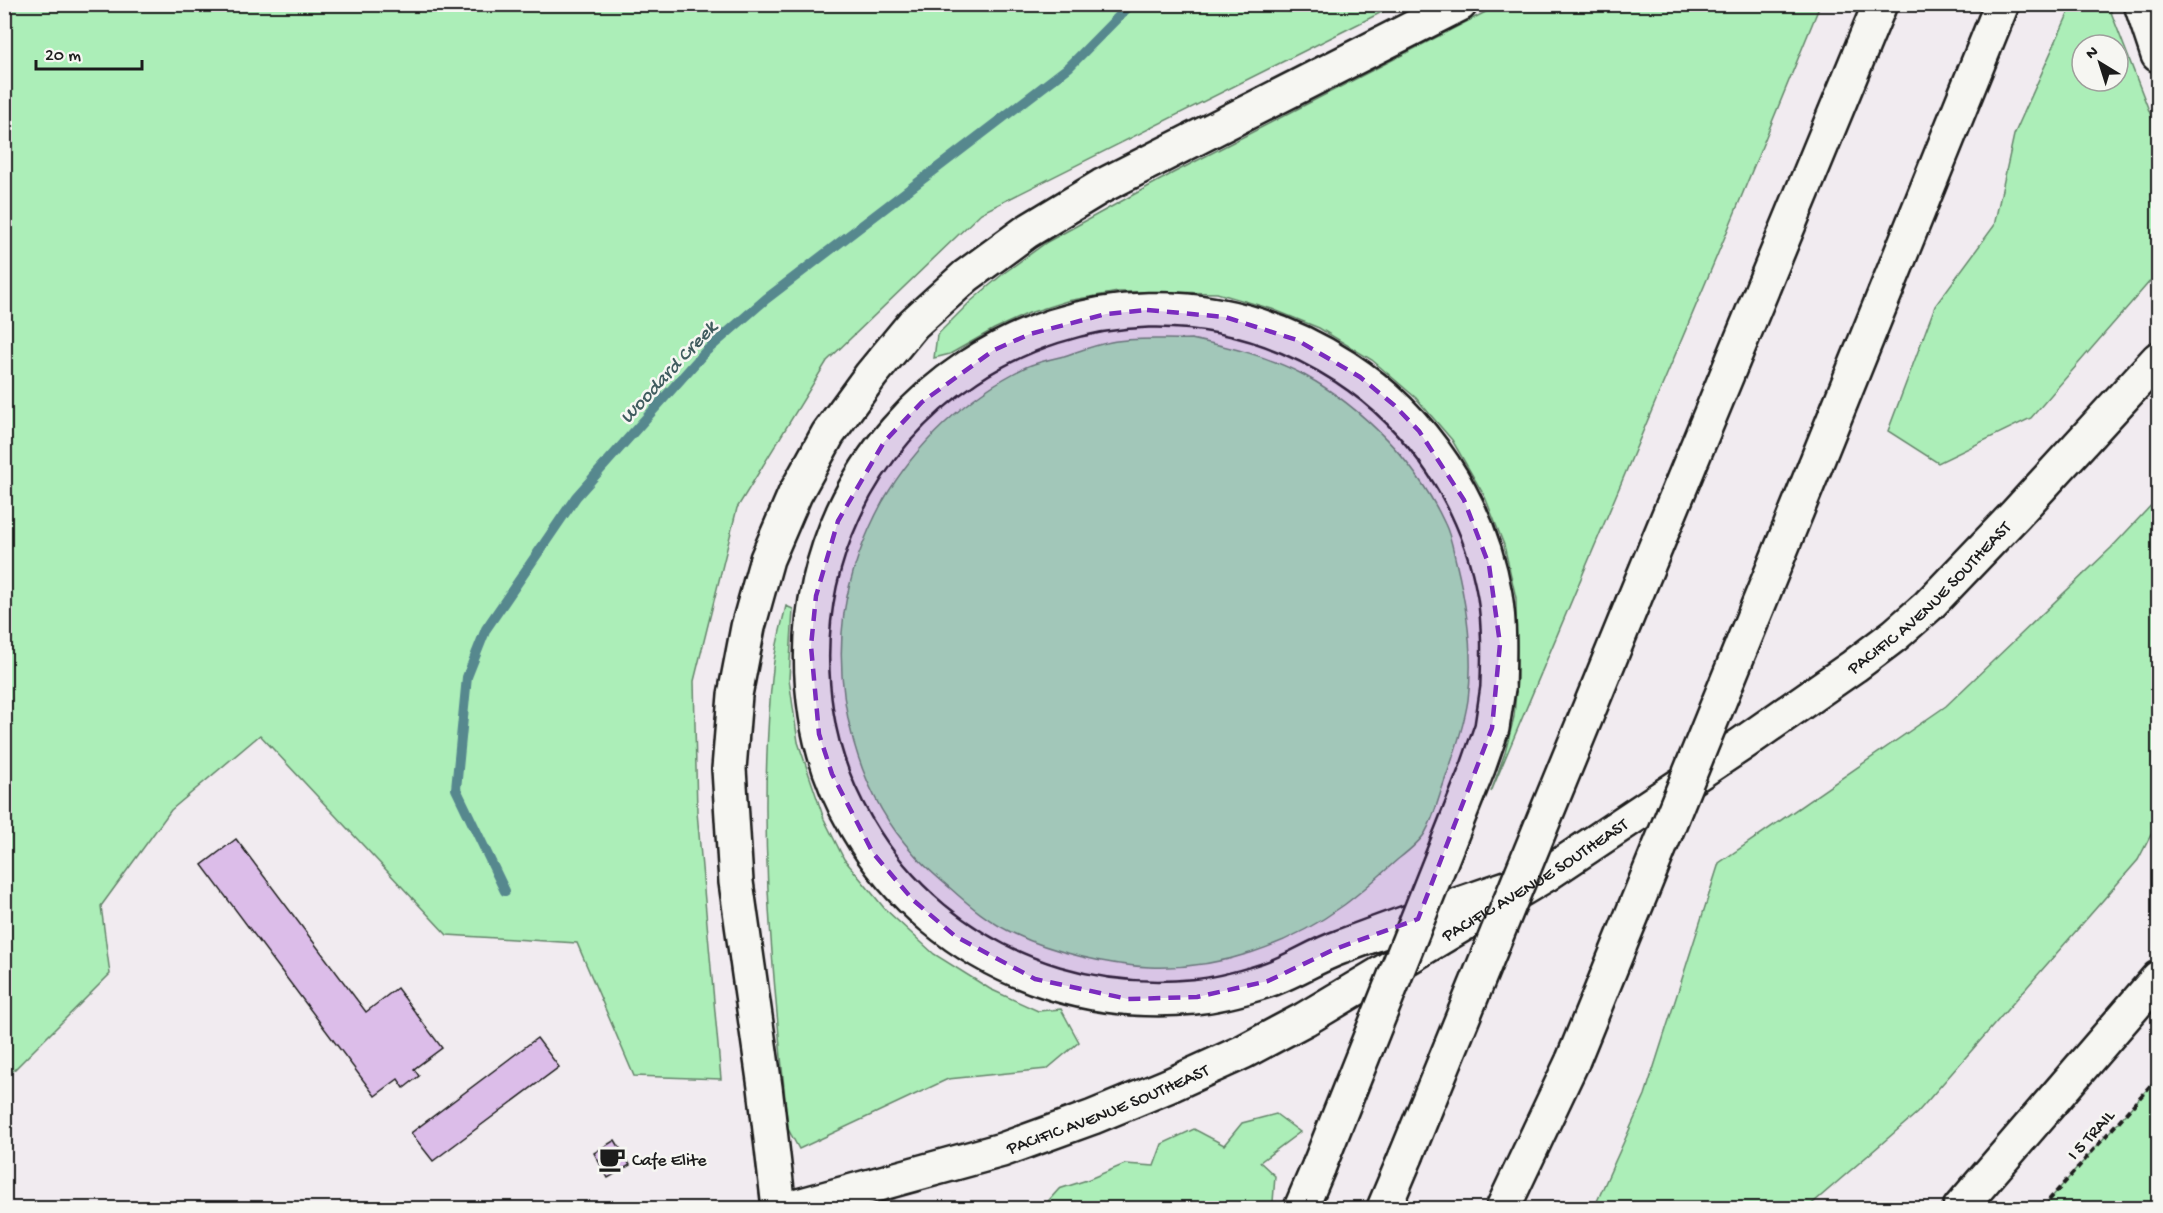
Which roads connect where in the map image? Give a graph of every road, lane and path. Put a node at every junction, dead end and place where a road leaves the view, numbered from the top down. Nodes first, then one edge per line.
1 (1460, 4) edge
2 (1880, 4) edge
3 (2002, 4) edge
4 (2141, 4) edge
5 (2158, 55) edge
6 (2158, 359) edge
7 (1547, 874) junction
8 (2158, 978) edge
9 (2158, 1077) edge
10 (779, 1209) edge
11 (791, 1209) edge
12 (1301, 1209) edge
13 (1384, 1209) edge
14 (1503, 1209) edge
15 (1960, 1209) edge
16 (2042, 1209) edge

1 - 10 main road
2 - 13 main road, bridge
3 - 14 main road, bridge
4 - 5 main road
6 - 7 main road, PACIFIC AVENUE SOUTHEAST
7 - 11 main road, PACIFIC AVENUE SOUTHEAST
7 - 12 main road, bridge
8 - 15 main road
9 - 16 path, I 5 TRAIL

